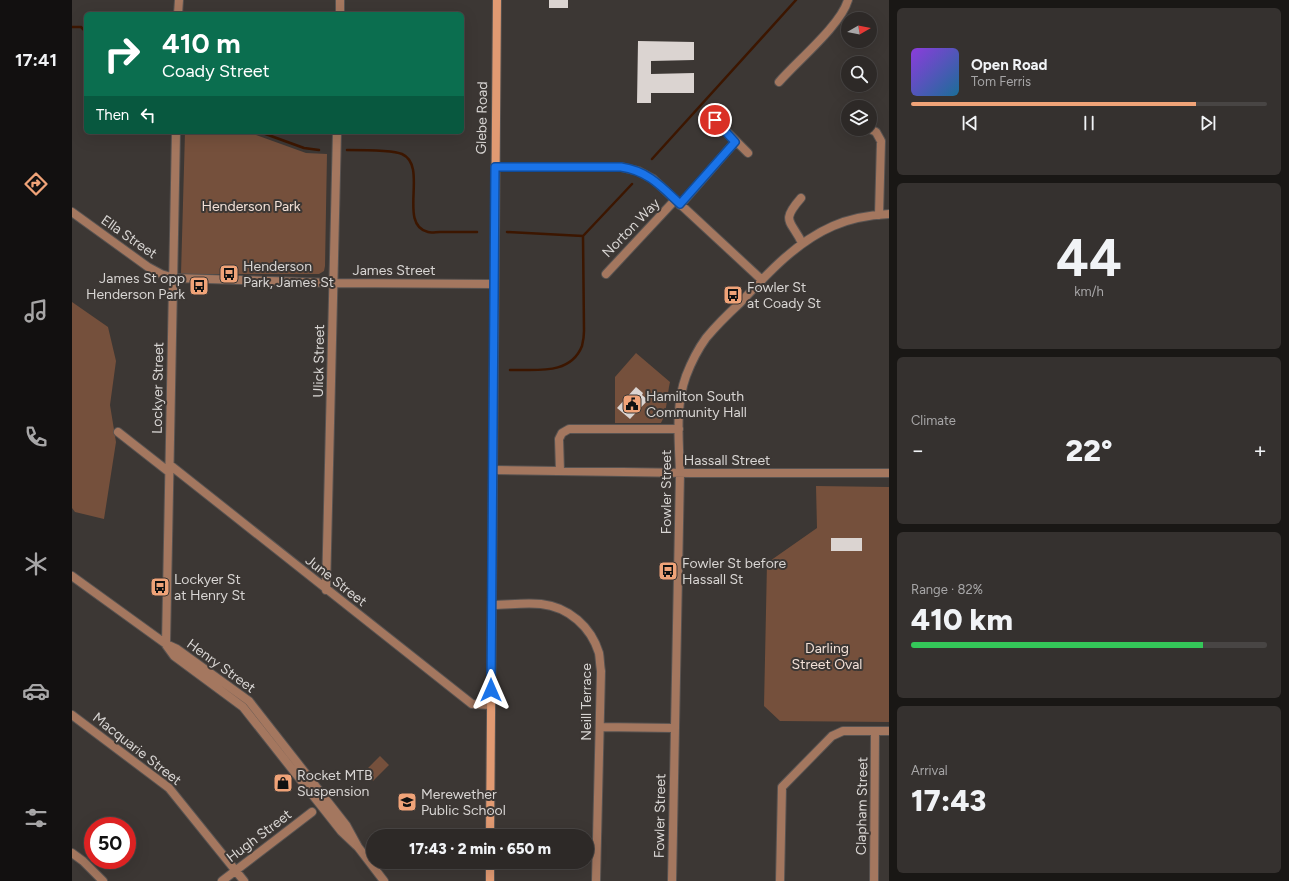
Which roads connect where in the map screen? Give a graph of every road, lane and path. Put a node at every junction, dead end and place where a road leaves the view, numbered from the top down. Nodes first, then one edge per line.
1 (179, 0) edge
2 (340, 0) edge
3 (497, 0) edge
4 (848, 0) edge
5 (178, 12) edge
6 (340, 12) edge
7 (779, 82) dead end
8 (715, 120) dead end
9 (176, 134) edge
10 (337, 134) edge
11 (877, 134) edge
12 (735, 142) junction
13 (748, 153) dead end
14 (495, 167) junction
15 (801, 198) dead end
16 (678, 202) junction
17 (72, 212) edge
18 (889, 214) edge
19 (879, 215) junction
20 (802, 243) junction
21 (606, 274) dead end
22 (174, 278) junction
23 (762, 280) junction
24 (334, 283) junction
25 (494, 284) junction
26 (679, 429) junction
27 (118, 432) dead end
28 (170, 469) junction
29 (493, 470) junction
30 (560, 471) junction
31 (680, 473) junction
32 (889, 473) edge
33 (72, 576) edge
34 (326, 590) junction
35 (492, 605) junction
36 (166, 644) junction
37 (491, 704) junction
38 (72, 715) edge
39 (600, 727) junction
40 (674, 728) junction
41 (875, 731) junction
42 (889, 731) edge
43 (312, 812) dead end
44 (490, 829) edge
45 (72, 853) edge
46 (490, 869) edge
47 (236, 870) junction
48 (104, 881) edge
49 (222, 881) edge
50 (244, 881) edge
51 (384, 881) edge
52 (490, 881) edge
53 (596, 881) edge
54 (672, 881) edge
55 (780, 881) edge
56 (874, 881) edge

1 - 5 street
2 - 6 street
3 - 14 main road, Glebe Road
4 - 7 street
8 - 12 street
9 - 22 street, Lockyer Street
10 - 24 street, Ulick Street
11 - 19 street
12 - 13 street
12 - 16 street, Norton Way
14 - 16 street
14 - 25 main road, Glebe Road
15 - 20 street
16 - 21 street, Norton Way
16 - 23 street
17 - 22 street, Ella Street
18 - 19 street, Fowler Street
19 - 20 street, Fowler Street
20 - 23 street, Fowler Street
22 - 24 street, James Street
22 - 28 street, Lockyer Street
23 - 26 street, Fowler Street
24 - 25 street, James Street
24 - 34 street, Ulick Street
25 - 29 main road, Glebe Road
26 - 30 street
26 - 31 street, Fowler Street
27 - 28 street, June Street
28 - 34 street, June Street
28 - 36 street, Lockyer Street
29 - 30 street, Hassall Street
29 - 35 main road, Glebe Road
30 - 31 street, Hassall Street
31 - 32 street, Hassall Street
31 - 40 street, Fowler Street
33 - 36 street, Henry Street
34 - 37 street, June Street
35 - 37 main road, Glebe Road
35 - 39 street, Neill Terrace
36 - 51 street, Henry Street
37 - 44 main road, Glebe Road
38 - 47 street, Macquarie Street
39 - 40 street
39 - 53 street, Neill Terrace
40 - 54 street, Fowler Street
41 - 42 street
41 - 55 street
41 - 56 street, Clapham Street
43 - 47 street, Hugh Street
45 - 48 street
46 - 52 main road
47 - 49 street, Hugh Street
47 - 50 street, Macquarie Street

